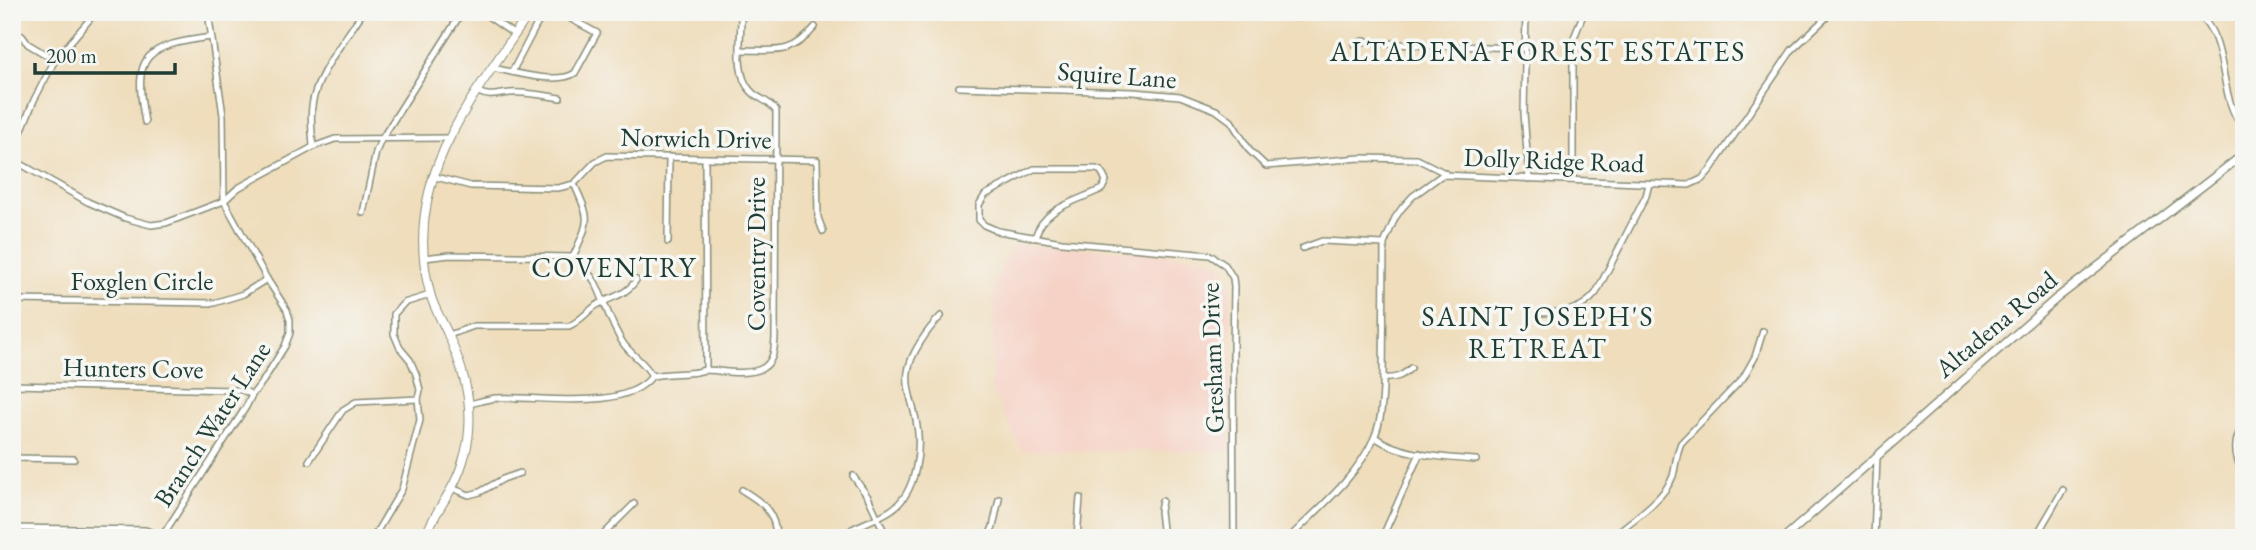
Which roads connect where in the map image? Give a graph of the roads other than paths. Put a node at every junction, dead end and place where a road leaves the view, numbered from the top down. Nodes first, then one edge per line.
1 (96, 12) edge
2 (208, 12) edge
3 (363, 12) edge
4 (463, 12) edge
5 (482, 12) edge
6 (530, 12) edge
7 (548, 12) edge
8 (558, 12) edge
9 (1526, 12) edge
10 (1584, 12) edge
11 (1832, 12) edge
12 (2196, 12) edge
13 (741, 17) dead end
14 (815, 27) dead end
15 (515, 35) junction
16 (22, 36) dead end
17 (211, 37) junction
18 (1355, 44) dead end
19 (1525, 48) junction
20 (741, 50) junction
21 (55, 60) junction
22 (493, 68) junction
23 (512, 72) junction
24 (960, 88) dead end
25 (478, 92) junction
26 (560, 99) dead end
27 (145, 122) dead end
28 (2244, 129) edge
29 (448, 138) junction
30 (381, 140) junction
31 (313, 147) junction
32 (2244, 154) edge
33 (12, 157) edge
34 (669, 157) junction
35 (705, 158) junction
36 (775, 158) junction
37 (1449, 175) junction
38 (432, 176) junction
39 (1529, 178) junction
40 (1573, 180) junction
41 (574, 184) junction
42 (1650, 184) junction
43 (224, 201) junction
44 (363, 213) dead end
45 (823, 231) dead end
46 (1035, 238) junction
47 (668, 242) dead end
48 (1384, 244) junction
49 (1303, 248) dead end
50 (573, 257) junction
51 (424, 258) junction
52 (267, 279) junction
53 (636, 280) dead end
54 (430, 295) junction
55 (12, 300) edge
56 (603, 303) junction
57 (1539, 313) dead end
58 (941, 316) dead end
59 (1763, 331) dead end
60 (449, 335) junction
61 (1411, 368) dead end
62 (706, 369) junction
63 (652, 376) junction
64 (1383, 378) junction
65 (12, 385) edge
66 (252, 395) junction
67 (418, 399) junction
68 (470, 404) junction
69 (2244, 424) edge
70 (1375, 437) junction
71 (1420, 453) junction
72 (1877, 455) junction
73 (12, 458) edge
74 (74, 459) dead end
75 (1476, 460) dead end
76 (309, 461) dead end
77 (520, 473) dead end
78 (2244, 473) edge
79 (853, 475) dead end
80 (452, 488) junction
81 (742, 490) dead end
82 (2063, 490) dead end
83 (1080, 498) dead end
84 (999, 499) dead end
85 (1162, 501) dead end
86 (634, 504) dead end
87 (877, 517) junction
88 (12, 528) edge
89 (852, 529) dead end
90 (72, 530) junction
91 (161, 537) edge
92 (72, 538) edge
93 (373, 538) edge
94 (425, 538) edge
95 (600, 538) edge
96 (776, 538) edge
97 (887, 538) edge
98 (988, 538) edge
99 (1077, 538) edge
100 (1163, 538) edge
101 (1234, 538) edge
102 (1289, 538) edge
103 (1382, 538) edge
104 (1611, 538) edge
105 (1784, 538) edge
106 (1874, 538) edge
107 (2035, 538) edge

1 - 21 street
2 - 17 street, Branch Water Lane
3 - 31 street
4 - 30 street
5 - 15 street
6 - 15 main road
7 - 23 street
8 - 23 street
9 - 19 street
10 - 40 street
11 - 42 street, Dolly Ridge Road
12 - 28 street
13 - 20 street, Coventry Drive
14 - 20 street
15 - 22 main road
16 - 21 street
17 - 27 street
17 - 43 street, Branch Water Lane
18 - 19 street
19 - 39 street
20 - 36 street, Coventry Drive
21 - 33 street
22 - 23 street
22 - 25 main road
24 - 37 street, Squire Lane
25 - 26 street
25 - 29 main road
29 - 30 street
29 - 38 main road
30 - 31 street
30 - 44 street
31 - 43 street
32 - 72 street, Altadena Road
33 - 43 street
34 - 35 street, Norwich Drive
34 - 41 street, Norwich Drive
34 - 47 street
35 - 36 street, Norwich Drive
35 - 62 street
36 - 45 street, Norwich Drive
36 - 62 street, Coventry Drive
37 - 39 street, Dolly Ridge Road
37 - 48 street, Dolly Ridge Road
38 - 41 street
38 - 51 main road
39 - 40 street, Dolly Ridge Road
40 - 42 street, Dolly Ridge Road
41 - 50 street
42 - 57 street
43 - 52 street, Branch Water Lane
46 - 46 street, Gresham Drive
46 - 101 street, Gresham Drive
48 - 49 street
48 - 64 street, Dolly Ridge Road
50 - 51 street
50 - 56 street
51 - 54 main road
52 - 55 street, Foxglen Circle
52 - 66 street, Branch Water Lane
53 - 56 street
54 - 60 main road
54 - 67 street
56 - 60 street
56 - 63 street
58 - 87 street
59 - 104 street
60 - 68 main road
61 - 64 street
62 - 63 street, Coventry Drive
63 - 68 street, Coventry Drive
64 - 70 street, Dolly Ridge Road
65 - 66 street, Hunters Cove
66 - 91 street, Branch Water Lane
67 - 76 street
67 - 93 street
68 - 80 main road
69 - 78 street
70 - 71 street
70 - 102 street, Dolly Ridge Road
71 - 75 street
71 - 103 street
72 - 105 street, Altadena Road
72 - 106 street
73 - 74 street
77 - 80 street
79 - 87 street
80 - 94 main road
81 - 96 street
82 - 107 street
83 - 99 street
84 - 98 street
85 - 100 street
86 - 95 street
87 - 89 street
87 - 97 street
88 - 90 street
90 - 91 street
90 - 92 street

